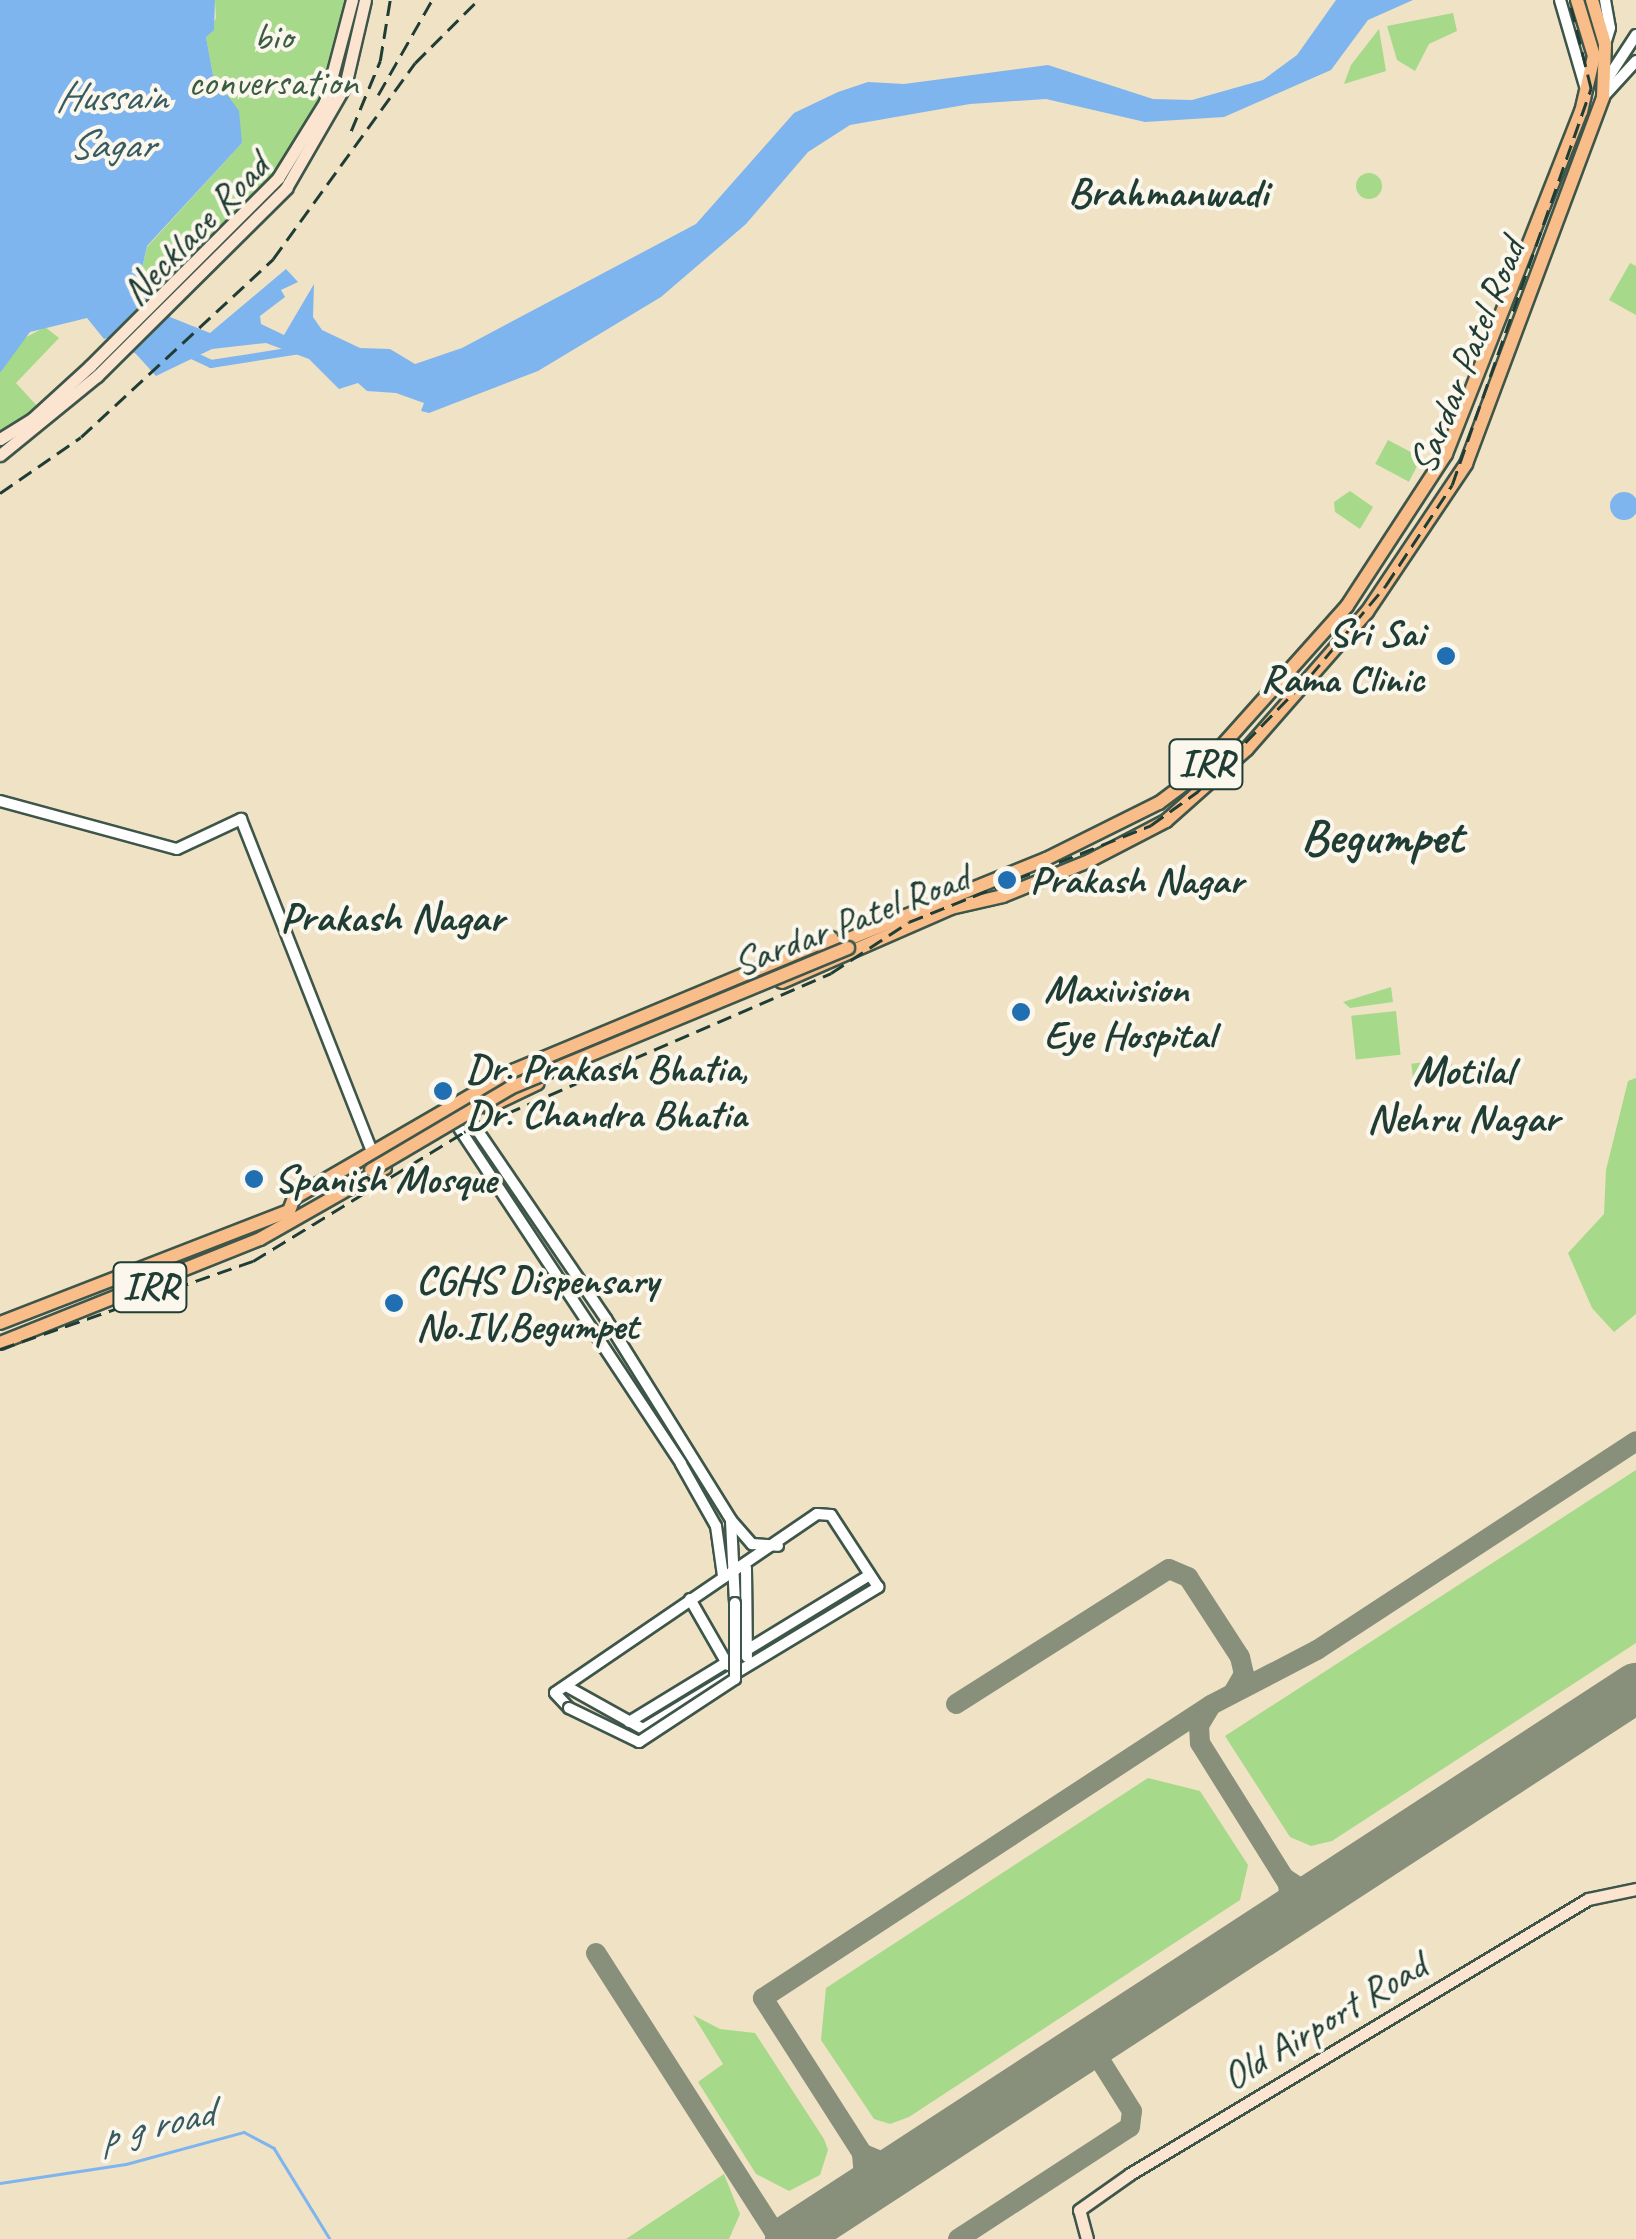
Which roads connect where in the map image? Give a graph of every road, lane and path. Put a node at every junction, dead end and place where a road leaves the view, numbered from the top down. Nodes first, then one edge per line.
1 (352, 0) edge
2 (365, 0) edge
3 (1560, 0) edge
4 (1577, 0) edge
5 (1592, 0) edge
6 (1605, 0) edge
7 (1605, 33) junction
8 (1636, 36) edge
9 (1632, 53) edge
10 (1606, 81) junction
11 (1587, 92) junction
12 (1603, 97) junction
13 (295, 165) junction
14 (94, 371) junction
15 (0, 439) edge
16 (0, 454) edge
17 (0, 801) edge
18 (905, 928) junction
19 (849, 942) junction
20 (515, 1070) junction
21 (524, 1092) junction
22 (450, 1105) junction
23 (465, 1123) junction
24 (433, 1140) junction
25 (372, 1152) junction
26 (512, 1180) junction
27 (500, 1188) junction
28 (292, 1215) junction
29 (606, 1318) junction
30 (0, 1323) edge
31 (594, 1327) junction
32 (0, 1343) edge
33 (694, 1456) junction
34 (682, 1464) junction
35 (723, 1507) junction
36 (711, 1514) junction
37 (731, 1520) junction
38 (779, 1546) junction
39 (742, 1571) junction
40 (870, 1574) junction
41 (723, 1576) junction
42 (690, 1599) junction
43 (747, 1652) junction
44 (726, 1664) junction
45 (561, 1690) junction
46 (629, 1722) junction
47 (1636, 1889) edge
48 (1086, 2239) edge

1 - 13 main road, Necklace Road
2 - 13 main road, Necklace Road
3 - 11 street
4 - 11 main road, IRR
5 - 7 main road, IRR
6 - 7 street
7 - 9 street
7 - 10 main road, IRR
8 - 9 street
9 - 10 street
9 - 12 street
10 - 12 main road, IRR
11 - 19 main road, Sardar Patel Road / IRR
12 - 18 main road, Sardar Patel Road / IRR
13 - 14 main road, Necklace Road
14 - 15 main road, Necklace Road
14 - 16 main road, Necklace Road
17 - 25 street
18 - 19 main road, IRR
18 - 21 main road, Sardar Patel Road / IRR
19 - 20 main road, Sardar Patel Road / IRR
19 - 28 main road, IRR, bridge
20 - 21 main road
20 - 22 main road, Sardar Patel Road / IRR
21 - 23 main road, Sardar Patel Road / IRR
22 - 24 main road
22 - 25 main road, Sardar Patel Road / IRR
23 - 24 main road, Sardar Patel Road / IRR
23 - 26 street
23 - 27 street
24 - 28 main road, Sardar Patel Road / IRR
25 - 28 main road, Sardar Patel Road / IRR
26 - 27 street
26 - 29 street
27 - 31 street
28 - 30 main road, Sardar Patel Road / IRR
28 - 32 main road, Sardar Patel Road / IRR
29 - 31 street
29 - 33 street
31 - 34 street
33 - 34 street
33 - 35 street
34 - 36 street
35 - 36 street
35 - 37 street
36 - 41 street
37 - 38 street
37 - 39 street
38 - 39 street
38 - 40 street
39 - 41 street
39 - 43 street
39 - 45 street, bridge
40 - 43 street
40 - 46 street
41 - 42 street
42 - 44 street
42 - 45 street
43 - 44 street
44 - 46 street
45 - 46 street
47 - 48 main road, Old Airport Road

